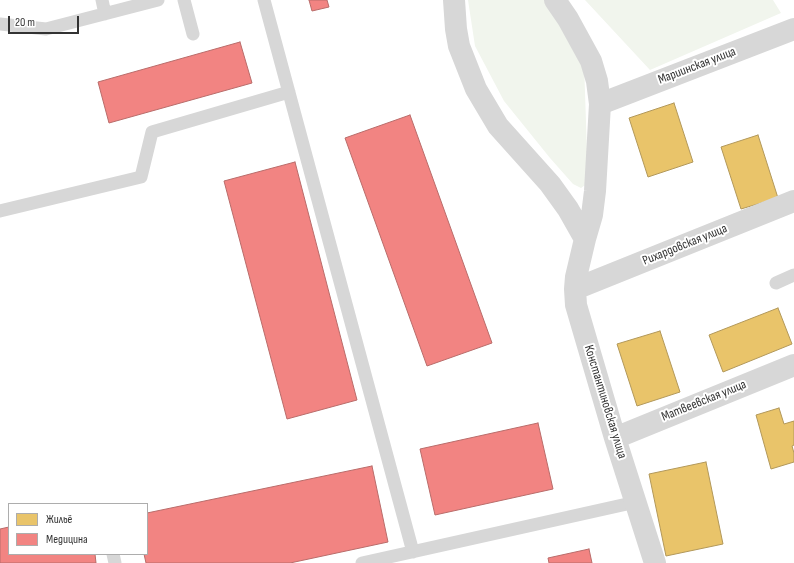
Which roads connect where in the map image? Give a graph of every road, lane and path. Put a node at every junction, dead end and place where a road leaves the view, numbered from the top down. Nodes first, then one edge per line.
1 (102, 0) edge
2 (158, 0) edge
3 (184, 0) edge
4 (264, 0) edge
5 (454, 0) edge
6 (555, 0) edge
7 (105, 14) junction
8 (0, 24) edge
9 (794, 29) edge
10 (193, 34) dead end
11 (289, 92) junction
12 (600, 104) junction
13 (794, 201) edge
14 (0, 211) edge
15 (585, 239) junction
16 (794, 275) edge
17 (776, 282) dead end
18 (575, 289) junction
19 (794, 365) edge
20 (615, 438) junction
21 (636, 502) junction
22 (413, 552) junction
23 (363, 563) edge
24 (655, 563) edge

1 - 7 lane
2 - 7 lane
3 - 10 lane
4 - 11 lane
5 - 15 street
6 - 12 street, Константиновская улица
7 - 8 lane
9 - 12 street, Мариинская улица
11 - 14 lane
11 - 22 lane
12 - 15 street, Константиновская улица
13 - 18 street, Рихардовская улица
15 - 18 street, Константиновская улица
16 - 17 lane
18 - 20 street, Константиновская улица
19 - 20 street, Матвеевская улица
20 - 21 street, Константиновская улица
21 - 22 lane
21 - 24 street, Константиновская улица
22 - 23 lane

